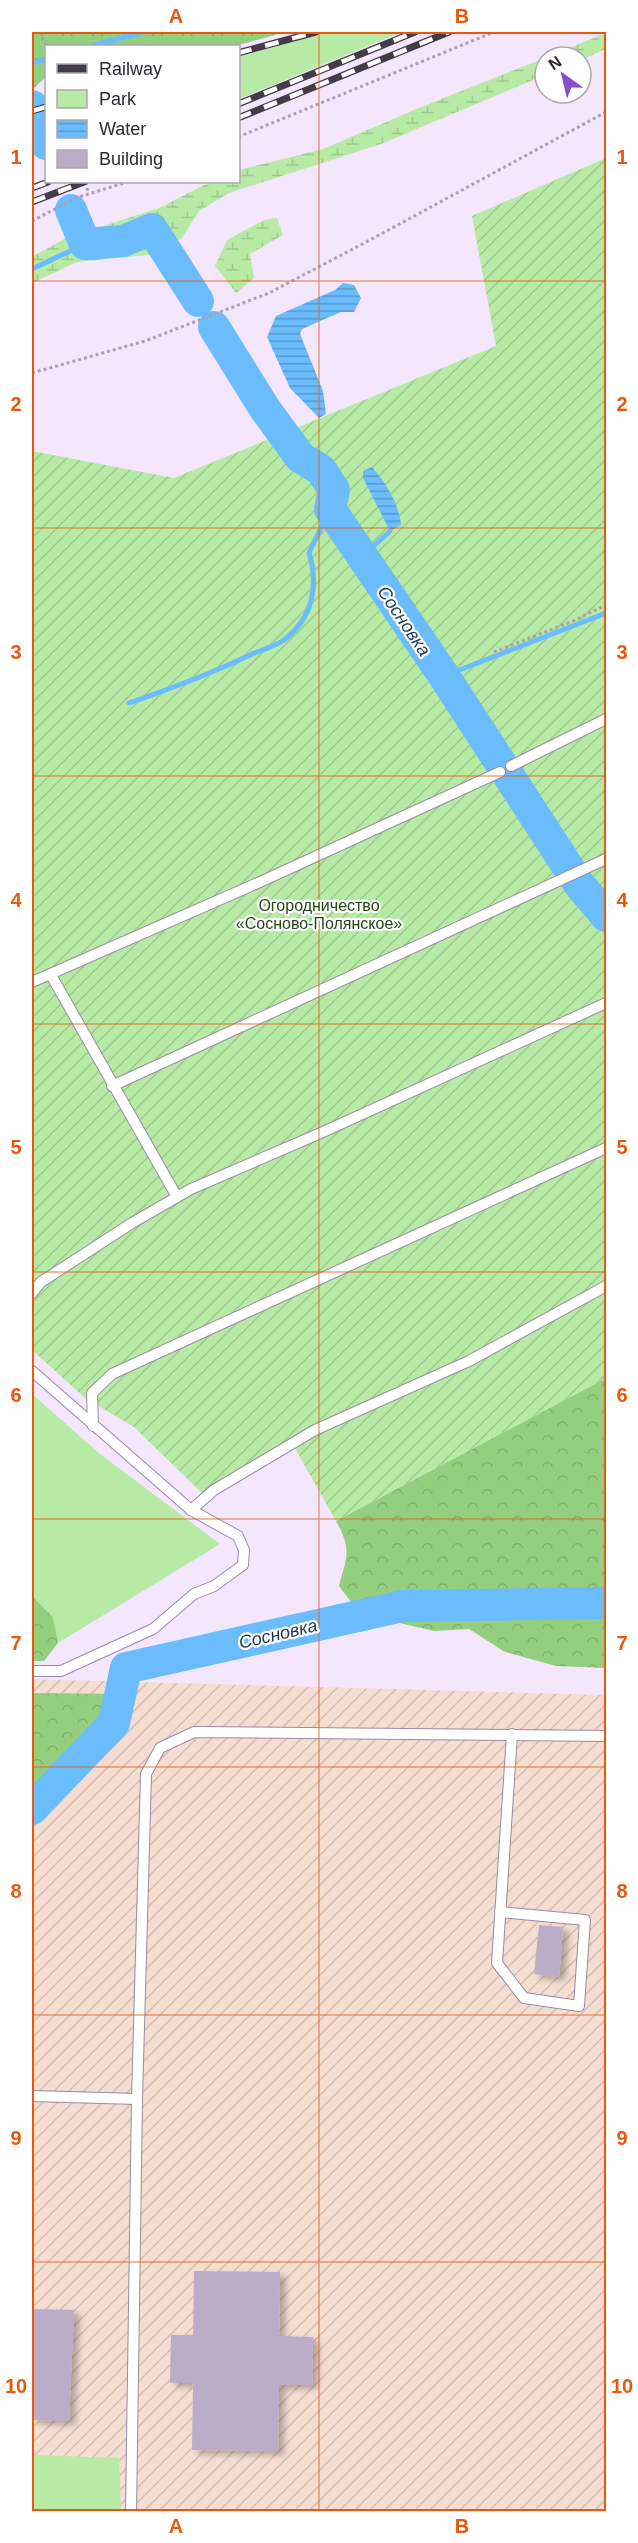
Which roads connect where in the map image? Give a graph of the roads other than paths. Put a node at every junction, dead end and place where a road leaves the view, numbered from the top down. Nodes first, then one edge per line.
1 (606, 719) edge
2 (511, 766) dead end
3 (500, 772) dead end
4 (606, 859) edge
5 (51, 975) junction
6 (32, 982) edge
7 (606, 1003) edge
8 (112, 1086) junction
9 (606, 1148) edge
10 (177, 1197) junction
11 (606, 1286) edge
12 (32, 1293) edge
13 (32, 1371) edge
14 (93, 1426) junction
15 (191, 1510) junction
16 (32, 1671) edge
17 (512, 1734) junction
18 (606, 1736) edge
19 (500, 1912) junction
20 (32, 2096) edge
21 (137, 2099) junction
22 (131, 2511) edge

1 - 2 lane
3 - 5 lane
4 - 8 lane
5 - 6 lane
5 - 8 lane
7 - 10 lane
8 - 10 lane
9 - 14 lane
10 - 12 lane
11 - 15 lane
13 - 14 lane
14 - 15 lane
15 - 16 lane
17 - 18 lane
17 - 19 lane
17 - 21 lane
19 - 19 lane
20 - 21 lane
21 - 22 lane

